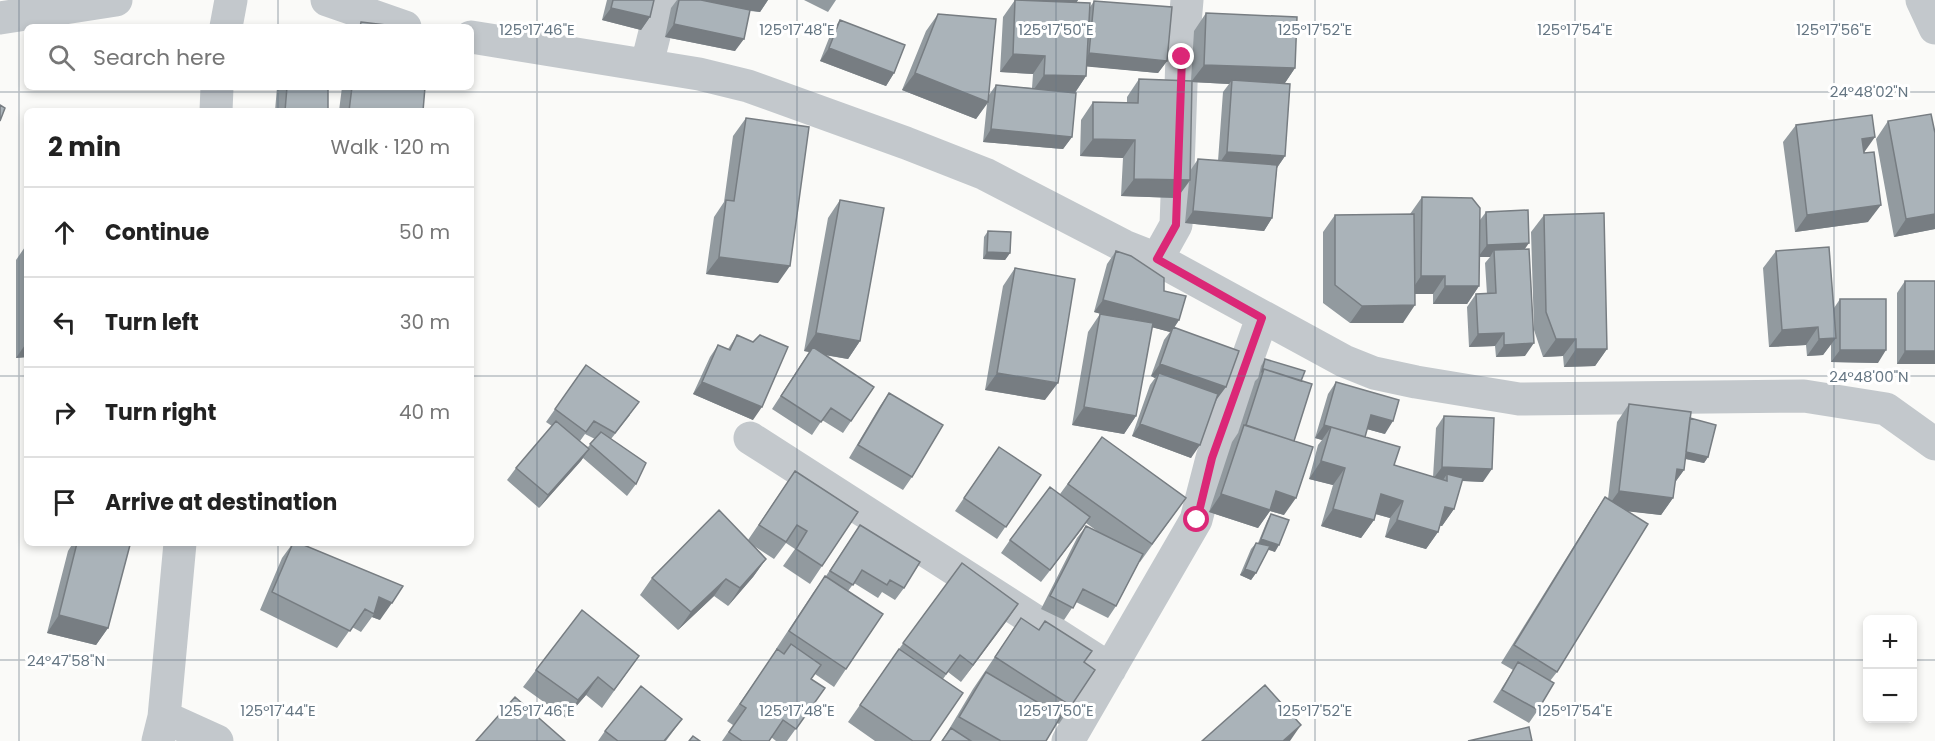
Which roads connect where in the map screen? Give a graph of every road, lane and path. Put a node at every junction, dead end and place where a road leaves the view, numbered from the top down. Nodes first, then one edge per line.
1 (116, 0) edge
2 (231, 0) edge
3 (327, 0) edge
4 (663, 0) edge
5 (1187, 0) edge
6 (1922, 0) edge
7 (0, 18) edge
8 (227, 24) edge
9 (396, 24) edge
10 (1935, 28) edge
11 (474, 37) edge
12 (647, 64) junction
13 (217, 90) edge
14 (216, 108) edge
15 (1157, 259) junction
16 (1262, 318) junction
17 (750, 438) dead end
18 (1935, 444) edge
19 (180, 546) edge
20 (1110, 669) junction
21 (161, 729) edge
22 (217, 741) edge
23 (1068, 741) edge

1 - 7 street
2 - 8 street
3 - 9 street
4 - 12 street
5 - 15 street
6 - 10 street
11 - 12 street
12 - 15 street
13 - 14 street
15 - 16 street
16 - 18 street
16 - 20 street
17 - 20 street
19 - 21 street
20 - 23 street
21 - 22 street

